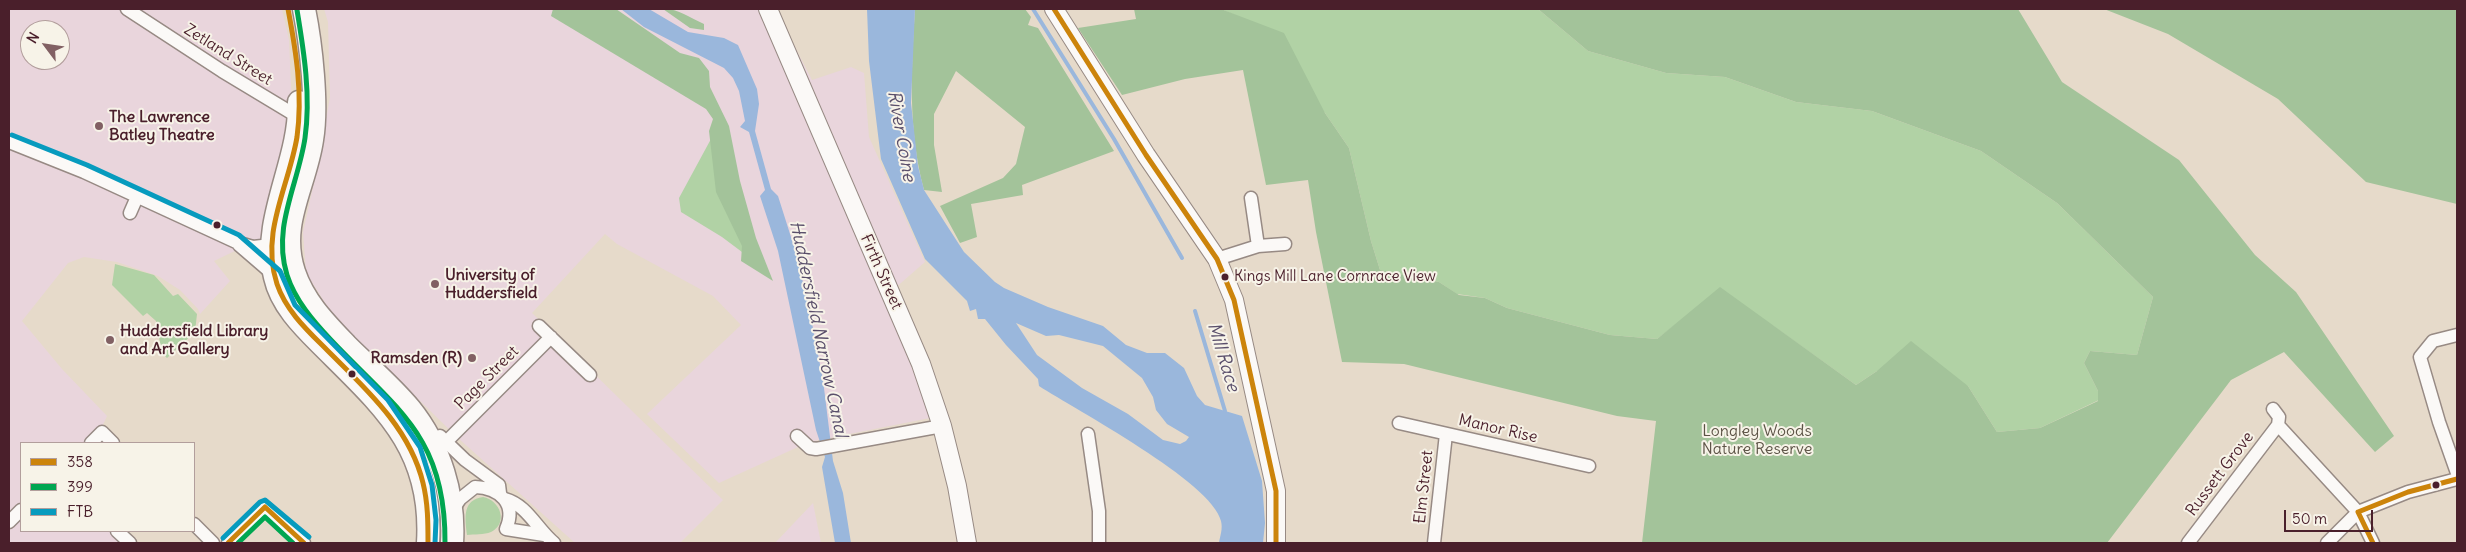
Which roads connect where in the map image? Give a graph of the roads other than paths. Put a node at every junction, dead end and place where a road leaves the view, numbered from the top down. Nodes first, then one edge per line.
1 (127, 9) edge
2 (288, 9) edge
3 (304, 9) edge
4 (768, 9) edge
5 (1054, 9) edge
6 (306, 122) junction
7 (9, 142) edge
8 (138, 197) junction
9 (1251, 198) dead end
10 (130, 213) dead end
11 (236, 242) junction
12 (1285, 244) dead end
13 (271, 246) junction
14 (1258, 246) junction
15 (1217, 259) junction
16 (274, 276) junction
17 (539, 326) dead end
18 (2457, 335) edge
19 (551, 337) junction
20 (590, 375) dead end
21 (2272, 409) dead end
22 (410, 410) junction
23 (1399, 423) dead end
24 (2278, 425) junction
25 (942, 426) junction
26 (1088, 434) dead end
27 (1446, 434) junction
28 (797, 436) dead end
29 (92, 442) edge
30 (112, 442) edge
31 (446, 442) junction
32 (466, 460) junction
33 (1589, 466) dead end
34 (2457, 473) edge
35 (2457, 479) edge
36 (475, 487) junction
37 (503, 496) junction
38 (452, 510) junction
39 (20, 511) edge
40 (2358, 512) junction
41 (510, 514) junction
42 (9, 522) edge
43 (195, 525) edge
44 (118, 532) edge
45 (546, 535) edge
46 (130, 543) edge
47 (213, 543) edge
48 (228, 543) edge
49 (304, 543) edge
50 (428, 543) edge
51 (452, 543) edge
52 (967, 543) edge
53 (1098, 543) edge
54 (1276, 543) edge
55 (1434, 543) edge
56 (2188, 543) edge
57 (2327, 543) edge
58 (2374, 543) edge

1 - 6 street, Zetland Street
2 - 6 highway
3 - 6 highway
4 - 25 street, Firth Street
5 - 15 street
6 - 13 highway
6 - 22 highway
7 - 8 street
8 - 10 street
8 - 11 street
9 - 14 street
11 - 13 street
11 - 16 street
12 - 14 street
13 - 16 highway
14 - 15 street
15 - 54 street
16 - 50 highway
17 - 19 street
18 - 34 street
19 - 20 street
19 - 31 street, Page Street
21 - 24 street
22 - 31 street
22 - 38 highway
23 - 27 street, Manor Rise
24 - 40 street
24 - 56 street, Russett Grove
25 - 28 street
25 - 52 street, Firth Street
26 - 53 street
27 - 33 street, Manor Rise
27 - 55 street, Elm Street
29 - 30 street
31 - 32 street
32 - 36 street
32 - 37 street
35 - 40 street
36 - 37 street
36 - 38 street
37 - 41 street
37 - 45 street
38 - 51 highway
39 - 42 street
40 - 57 street
40 - 58 street
41 - 45 street
41 - 45 street
43 - 47 street
44 - 46 street
48 - 49 street

